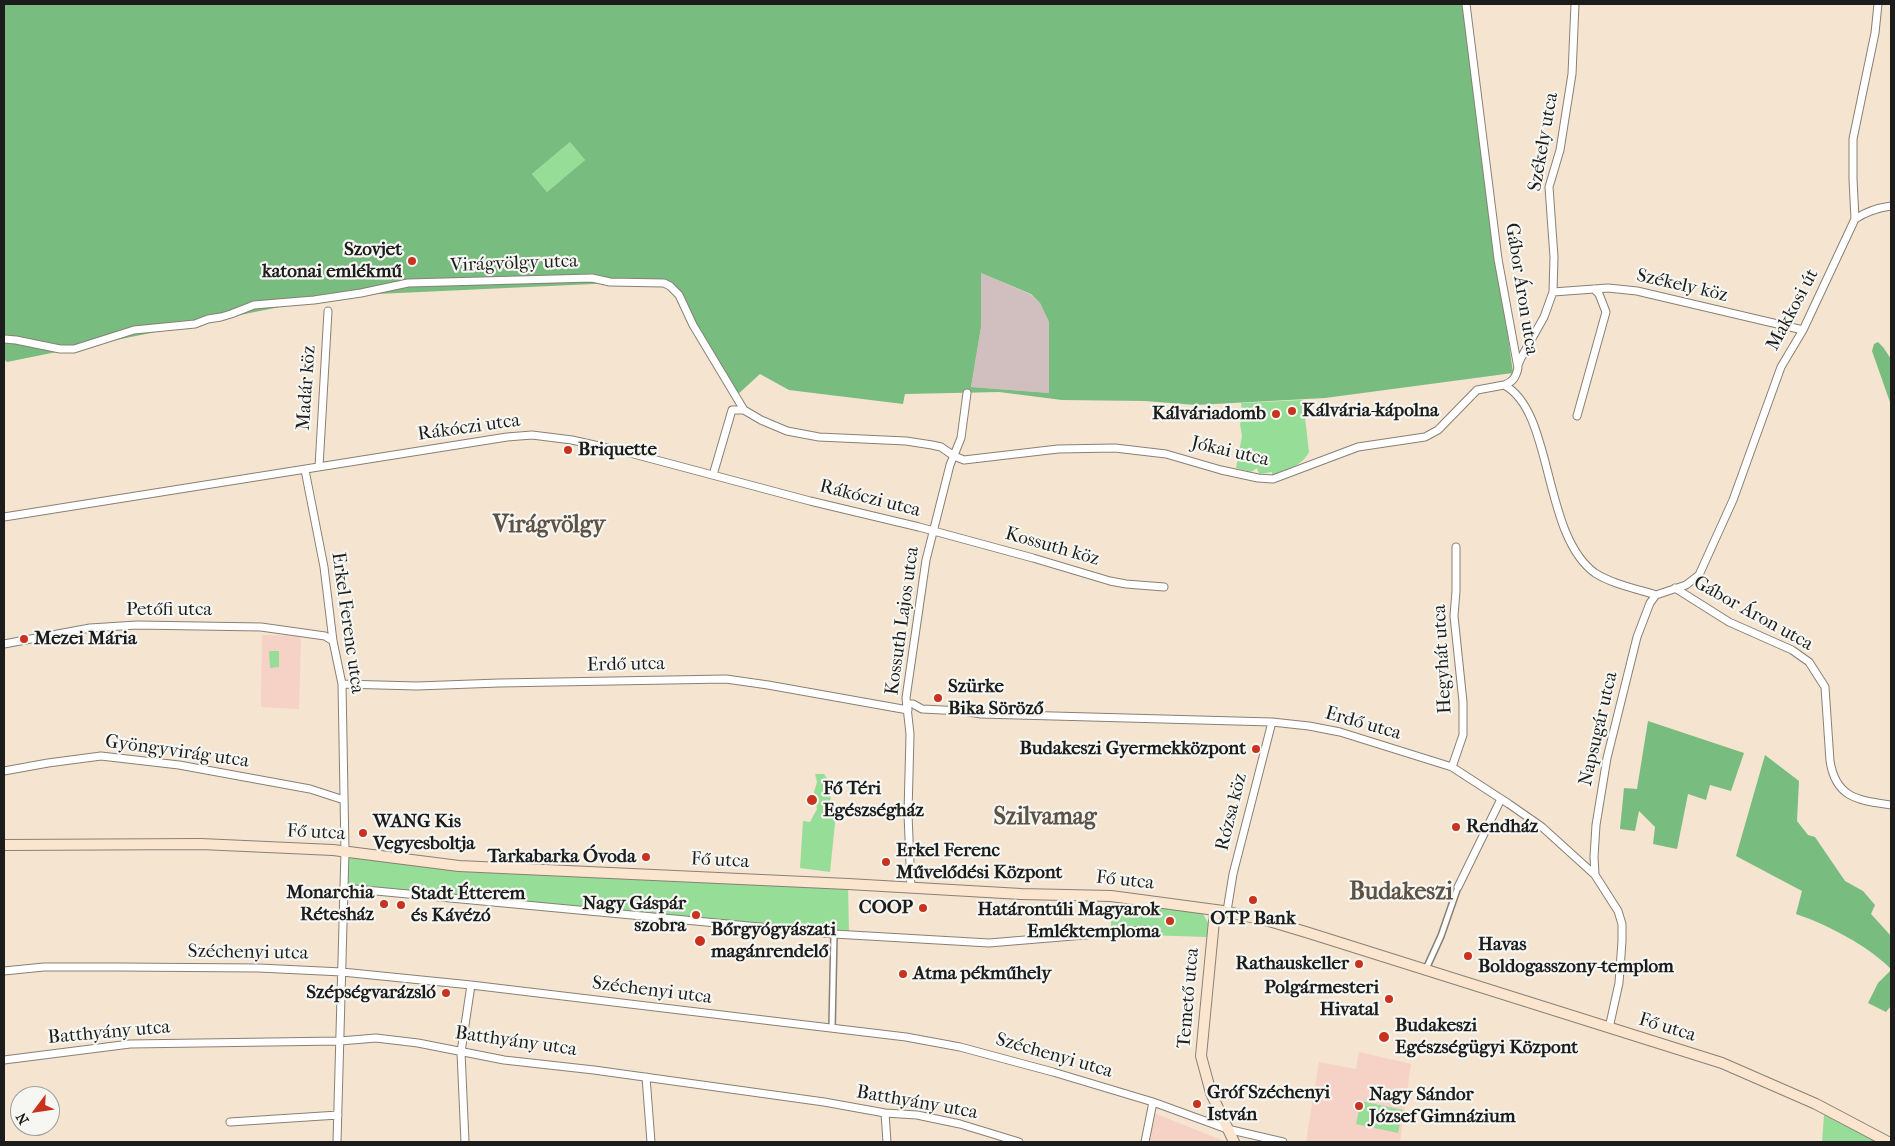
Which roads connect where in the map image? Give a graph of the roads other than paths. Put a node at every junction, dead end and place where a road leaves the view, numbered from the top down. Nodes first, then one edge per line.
1 (1466, 4) edge
2 (1574, 4) edge
3 (1878, 4) edge
4 (1891, 206) edge
5 (1855, 219) junction
6 (1594, 289) junction
7 (1553, 292) junction
8 (328, 311) dead end
9 (1803, 330) junction
10 (4, 339) edge
11 (1518, 368) junction
12 (1504, 385) junction
13 (967, 393) dead end
14 (744, 410) junction
15 (1577, 416) dead end
16 (954, 456) junction
17 (319, 467) junction
18 (305, 470) junction
19 (713, 475) junction
20 (4, 517) edge
21 (933, 531) junction
22 (1456, 546) dead end
23 (1164, 587) dead end
24 (1675, 588) junction
25 (1656, 595) junction
26 (334, 641) junction
27 (4, 644) edge
28 (342, 684) junction
29 (922, 709) junction
30 (908, 710) junction
31 (1272, 722) junction
32 (1452, 766) junction
33 (4, 772) edge
34 (1501, 799) junction
35 (344, 800) junction
36 (1891, 804) edge
37 (4, 845) edge
38 (345, 851) junction
39 (1595, 875) junction
40 (1458, 887) joint
41 (344, 888) junction
42 (911, 888) junction
43 (1215, 910) junction
44 (1227, 912) junction
45 (1145, 930) dead end
46 (834, 934) junction
47 (4, 970) edge
48 (1426, 970) junction
49 (342, 972) junction
50 (471, 985) junction
51 (832, 1028) junction
52 (1609, 1028) junction
53 (340, 1041) junction
54 (461, 1052) junction
55 (4, 1060) edge
56 (646, 1077) junction
57 (1154, 1102) junction
58 (885, 1114) junction
59 (338, 1115) junction
60 (230, 1122) dead end
61 (1228, 1129) junction
62 (338, 1142) edge
63 (465, 1142) edge
64 (651, 1142) edge
65 (887, 1142) edge
66 (1019, 1142) edge
67 (1145, 1142) edge
68 (1234, 1142) edge
69 (1283, 1142) edge
70 (1888, 1142) edge

1 - 11 street, Gábor Áron utca
2 - 7 street, Székely utca
3 - 5 street, Makkosi út
4 - 5 street
5 - 9 street, Makkosi út
6 - 7 street, Székely köz
6 - 9 street, Székely köz
6 - 15 street
7 - 11 street, Székely utca
8 - 17 street, Madár köz
9 - 24 street, Makkosi út
10 - 14 street, Virágvölgy utca
11 - 12 street, Gábor Áron utca
12 - 16 street, Jókai utca
12 - 25 street
13 - 16 street, Kossuth Lajos utca
14 - 16 street
14 - 19 street
16 - 21 street, Kossuth Lajos utca
17 - 18 street, Rákóczi utca
17 - 19 street, Rákóczi utca
18 - 20 street, Rákóczi utca
18 - 26 street, Erkel Ferenc utca
19 - 21 street, Rákóczi utca
21 - 23 street, Kossuth köz
21 - 30 street, Kossuth Lajos utca
22 - 32 street, Hegyhát utca
24 - 25 street, Makkosi út
24 - 36 street, Gábor Áron utca
25 - 39 street, Napsugár utca
26 - 27 street, Petőfi utca
26 - 28 street, Erkel Ferenc utca
28 - 30 street, Erdő utca
28 - 35 street, Erkel Ferenc utca
29 - 30 street
29 - 30 street, Erdő utca
29 - 31 street, Erdő utca
30 - 42 street, Kossuth Lajos utca
31 - 32 street, Erdő utca
31 - 44 street, Rózsa köz
32 - 34 street, Erdő utca
33 - 35 street, Gyöngyvirág utca
34 - 39 street, Erdő utca
34 - 40 street
35 - 38 street, Erkel Ferenc utca
37 - 38 main road, Fő utca
38 - 41 street, Erkel Ferenc utca
38 - 42 main road, Fő utca
39 - 52 street, Erdő utca
40 - 48 street
41 - 46 street
41 - 49 street, Erkel Ferenc utca
42 - 43 main road, Fő utca
43 - 44 main road, Fő utca
43 - 61 main road, Temető utca
44 - 48 main road, Fő utca
45 - 46 street
46 - 51 street
47 - 49 street, Széchenyi utca
48 - 52 main road, Fő utca
49 - 50 street, Széchenyi utca
49 - 53 street, Erkel Ferenc utca
50 - 51 street, Széchenyi utca
50 - 54 street
51 - 57 street, Széchenyi utca
52 - 70 main road, Fő utca
53 - 54 street, Batthyány utca
53 - 55 street, Batthyány utca
53 - 59 street, Erkel Ferenc utca
54 - 56 street, Batthyány utca
54 - 63 street
56 - 58 street, Batthyány utca
56 - 64 street
57 - 61 street, Széchenyi utca
57 - 67 street
58 - 65 street
58 - 66 street, Batthyány utca
59 - 60 street
59 - 62 street, Erkel Ferenc utca
61 - 68 main road, Temető utca
61 - 69 street, Széchenyi utca

